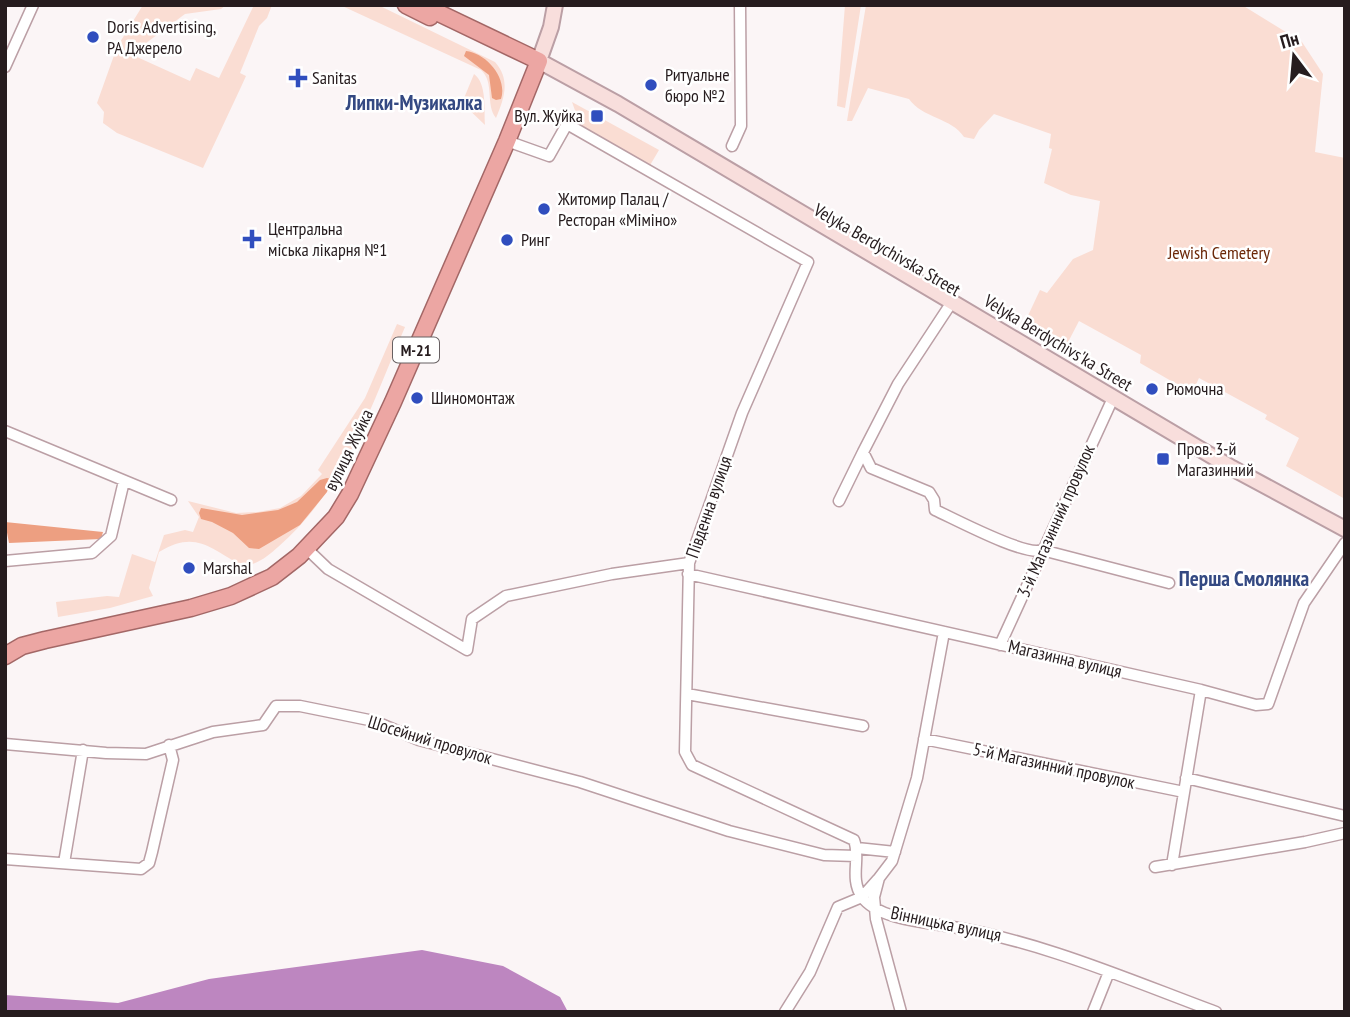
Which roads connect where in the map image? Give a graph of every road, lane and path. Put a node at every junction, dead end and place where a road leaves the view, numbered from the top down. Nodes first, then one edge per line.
1 (33, 5) edge
2 (406, 5) edge
3 (422, 5) edge
4 (555, 5) edge
5 (740, 5) edge
6 (537, 65) junction
7 (5, 67) edge
8 (507, 141) junction
9 (732, 146) dead end
10 (948, 308) junction
11 (1111, 401) junction
12 (5, 431) edge
13 (863, 452) junction
14 (124, 481) junction
15 (171, 500) dead end
16 (839, 501) dead end
17 (1345, 528) edge
18 (1345, 537) edge
19 (1345, 543) edge
20 (306, 548) junction
21 (1042, 550) junction
22 (5, 561) edge
23 (688, 568) junction
24 (1168, 583) dead end
25 (944, 632) junction
26 (1000, 645) junction
27 (5, 656) edge
28 (1201, 690) junction
29 (687, 694) junction
30 (863, 726) dead end
31 (923, 739) junction
32 (5, 744) edge
33 (169, 745) junction
34 (83, 750) junction
35 (1186, 778) junction
36 (1184, 793) junction
37 (1345, 816) edge
38 (1345, 833) edge
39 (857, 852) junction
40 (895, 852) junction
41 (5, 859) edge
42 (64, 863) junction
43 (1172, 865) junction
44 (1155, 867) dead end
45 (878, 878) junction
46 (862, 897) junction
47 (875, 907) junction
48 (1109, 972) junction
49 (904, 1010) edge
50 (785, 1012) edge
51 (1093, 1012) edge
52 (1216, 1012) edge

1 - 7 street
2 - 6 highway, Velyka Berdychivska Street
3 - 6 highway, Velyka Berdychivs'ka Street
4 - 6 main road
5 - 9 street
6 - 8 highway, вулиця Жуйка / М-21
6 - 10 main road, Velyka Berdychivska Street
6 - 11 main road, Velyka Berdychivs'ka Street
8 - 20 highway, вулиця Жуйка / М-21
8 - 23 street, Південна вулиця
10 - 11 main road, Velyka Berdychivska Street
10 - 13 street
11 - 17 main road, Velyka Berdychivs'ka Street
11 - 18 main road, Velyka Berdychivska Street
11 - 21 street, 3-й Магазинний провулок
12 - 14 street
13 - 16 street
13 - 21 street
14 - 15 street
14 - 22 street
19 - 28 street, Магазинна вулиця
20 - 23 street
20 - 27 highway, вулиця Жуйка / М-21
21 - 24 street
21 - 26 street, 3-й Магазинний провулок
23 - 25 street, Магазинна вулиця
23 - 29 street, Південна вулиця
25 - 26 street, Магазинна вулиця
25 - 31 street
26 - 28 street, Магазинна вулиця
28 - 35 street
29 - 30 street
29 - 39 street, Південна вулиця
31 - 36 street, 5-й Магазинний провулок
31 - 40 street
32 - 34 street, Шосейний провулок
33 - 34 street, Шосейний провулок
33 - 39 street, Шосейний провулок
33 - 42 street
34 - 42 street
35 - 36 street
35 - 37 street
36 - 43 street
38 - 43 street
39 - 40 street
39 - 46 street
40 - 45 street
41 - 42 street
43 - 44 street
45 - 46 street
45 - 47 street
46 - 47 street, Вінницька вулиця
46 - 50 street
47 - 48 street, Вінницька вулиця
47 - 49 street
48 - 51 street
48 - 52 street, Вінницька вулиця

